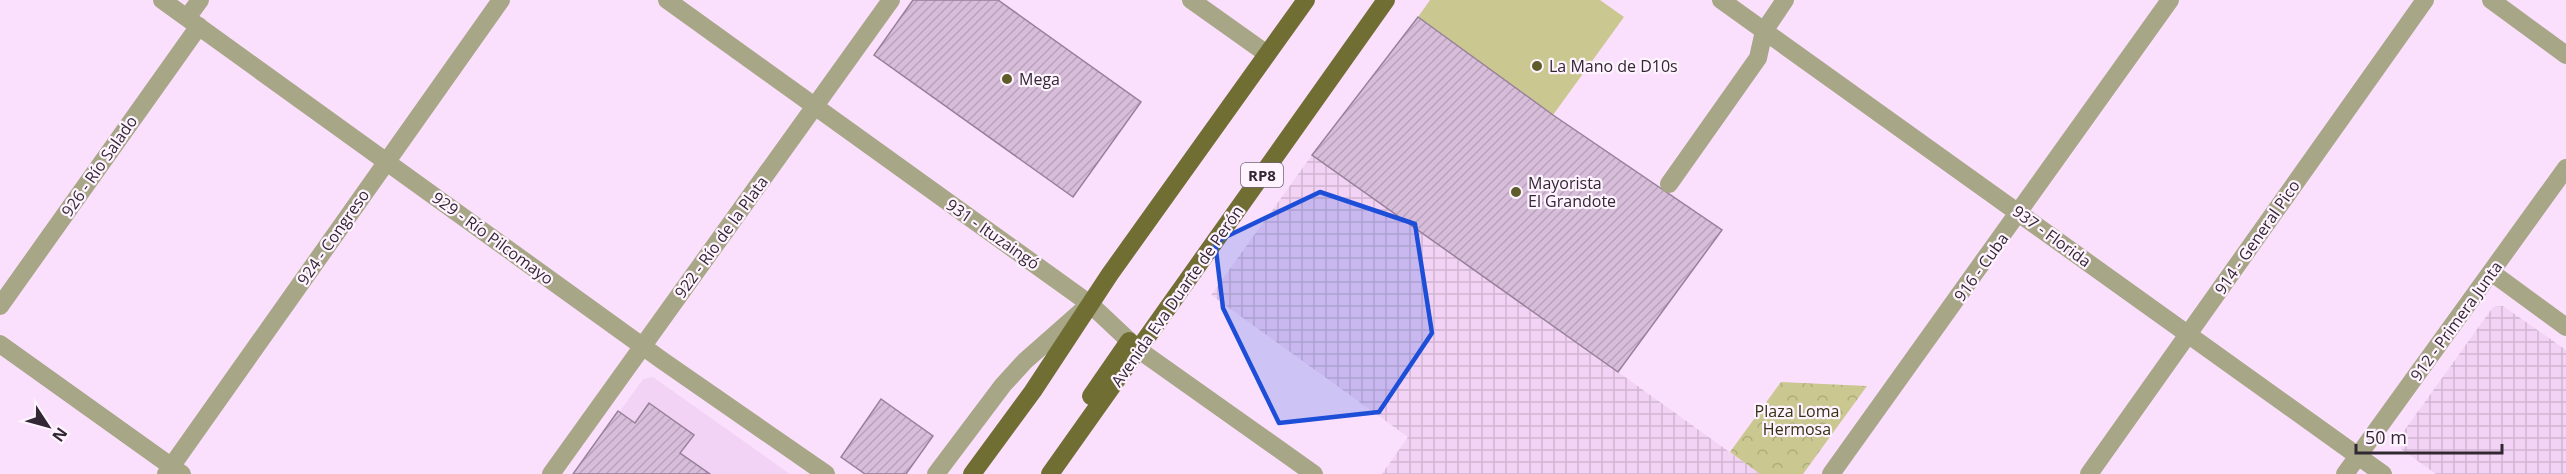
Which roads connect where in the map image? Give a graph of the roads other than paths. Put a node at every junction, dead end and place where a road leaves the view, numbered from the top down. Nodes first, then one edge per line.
1 (162, 0) edge
2 (200, 0) edge
3 (501, 0) edge
4 (667, 0) edge
5 (891, 0) edge
6 (1191, 0) edge
7 (1306, 0) edge
8 (1386, 0) edge
9 (1721, 0) edge
10 (1785, 0) edge
11 (2170, 0) edge
12 (2425, 0) edge
13 (2491, 0) edge
14 (193, 22) junction
15 (1764, 31) junction
16 (1268, 54) junction
17 (2566, 55) edge
18 (816, 108) junction
19 (386, 161) junction
20 (2566, 168) edge
21 (1669, 184) dead end
22 (2020, 213) junction
23 (2491, 272) junction
24 (1090, 304) junction
25 (0, 306) edge
26 (2566, 327) edge
27 (2189, 334) junction
28 (0, 344) edge
29 (1134, 345) junction
30 (643, 347) junction
31 (2358, 456) junction
32 (1053, 470) edge
33 (173, 472) edge
34 (551, 474) edge
35 (826, 474) edge
36 (936, 474) edge
37 (972, 474) edge
38 (1314, 474) edge
39 (1831, 474) edge
40 (2089, 474) edge
41 (2345, 474) edge
42 (2383, 474) edge

1 - 14 street, 929 - Río Pilcomayo
2 - 14 street, 926 - Río Salado
3 - 19 street, 924 - Congreso
4 - 18 street, 931 - Ituzaingó
5 - 18 street, 922 - Río de la Plata
6 - 16 street
7 - 16 main road
8 - 29 main road, Avenida Eva Duarte de Perón / RP8
9 - 15 street, 937 - Florida
10 - 15 street
11 - 22 street, 916 - Cuba
12 - 27 street, 914 - General Pico
13 - 17 street
14 - 19 street, 929 - Río Pilcomayo
14 - 25 street, 926 - Río Salado
15 - 21 street
15 - 22 street, 937 - Florida
16 - 24 main road
18 - 24 street, 931 - Ituzaingó
18 - 30 street, 922 - Río de la Plata
19 - 30 street, 929 - Río Pilcomayo
19 - 33 street, 924 - Congreso
20 - 23 street, 912 - Primera Junta
22 - 27 street, 937 - Florida
22 - 39 street, 916 - Cuba
23 - 26 street
23 - 31 street, 912 - Primera Junta
24 - 29 street, 931 - Ituzaingó
24 - 36 street
24 - 37 main road
27 - 31 street, 937 - Florida
27 - 40 street, 914 - General Pico
28 - 33 street
29 - 32 main road, Avenida Eva Duarte de Perón
29 - 38 street, 931 - Ituzaingó
30 - 34 street, 922 - Río de la Plata
30 - 35 street, 929 - Río Pilcomayo
31 - 41 street, 912 - Primera Junta
31 - 42 street, 937 - Florida

